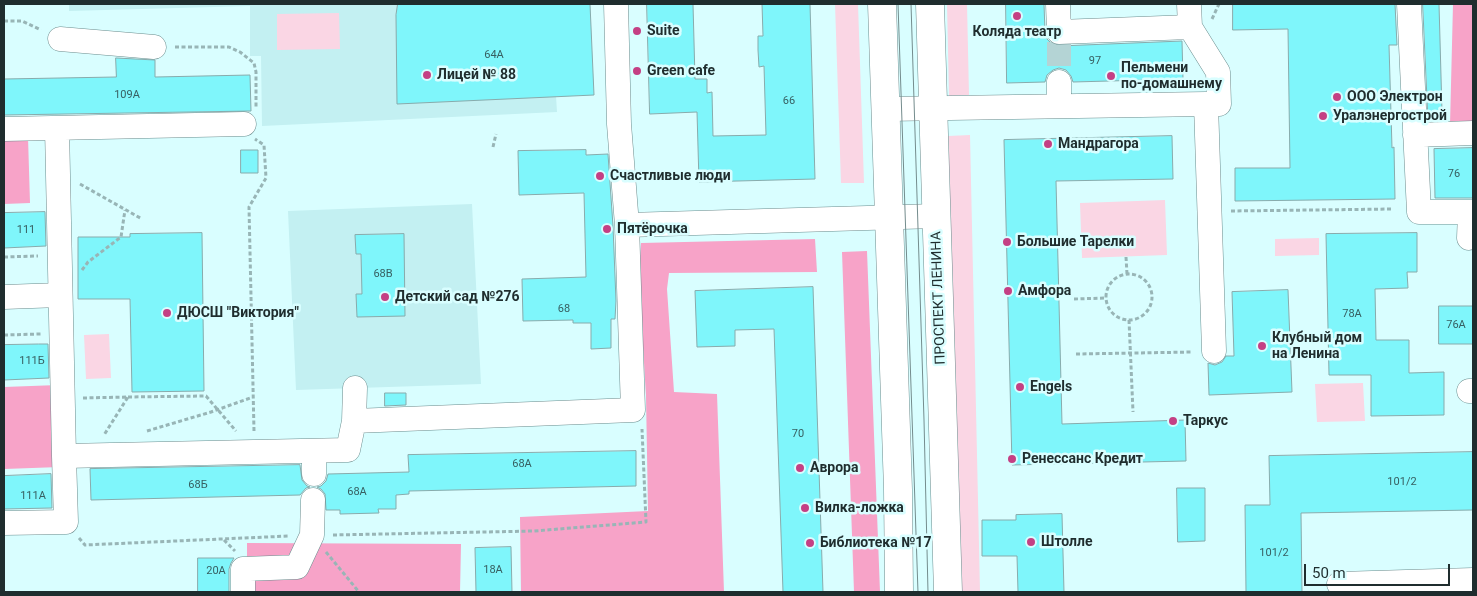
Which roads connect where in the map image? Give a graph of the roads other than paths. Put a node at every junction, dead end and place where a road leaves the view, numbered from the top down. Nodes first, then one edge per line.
1 (616, 4) edge
2 (882, 4) edge
3 (930, 4) edge
4 (1058, 4) edge
5 (1189, 4) edge
6 (1410, 4) edge
7 (1190, 27) junction
8 (60, 39) road end
9 (154, 47) road end
10 (1059, 82) tunnel mouth
11 (1219, 104) dead end
12 (1059, 106) junction
13 (933, 108) junction
14 (886, 109) junction
15 (244, 124) road end
16 (57, 128) junction
17 (4, 129) edge
18 (1473, 133) edge
19 (1415, 135) junction
20 (1472, 212) edge
21 (936, 216) junction
22 (889, 217) junction
23 (627, 225) junction
24 (1469, 238) dead end
25 (60, 296) junction
26 (4, 297) edge
27 (1204, 352) road end
28 (354, 388) dead end
29 (354, 421) junction
30 (64, 456) junction
31 (313, 500) dead end
32 (4, 524) edge
33 (1473, 580) edge
34 (1338, 584) dead end
35 (243, 592) edge
36 (899, 592) edge
37 (948, 592) edge

1 - 23 lane
2 - 14 main road
3 - 13 main road, ПРОСПЕКТ ЛЕНИНА
4 - 7 lane
5 - 7 lane
6 - 19 lane
7 - 11 lane
8 - 9 lane
10 - 12 lane
12 - 13 lane
12 - 27 lane
13 - 14 lane
13 - 21 main road, ПРОСПЕКТ ЛЕНИНА
14 - 22 main road
15 - 16 lane
16 - 17 lane
16 - 25 lane
18 - 19 lane
19 - 20 lane
20 - 24 lane
21 - 22 lane
21 - 37 main road, ПРОСПЕКТ ЛЕНИНА
22 - 23 lane
22 - 36 main road
23 - 29 lane
25 - 26 lane
25 - 30 lane
28 - 29 lane
29 - 30 lane
30 - 32 lane
31 - 35 lane
33 - 34 lane

